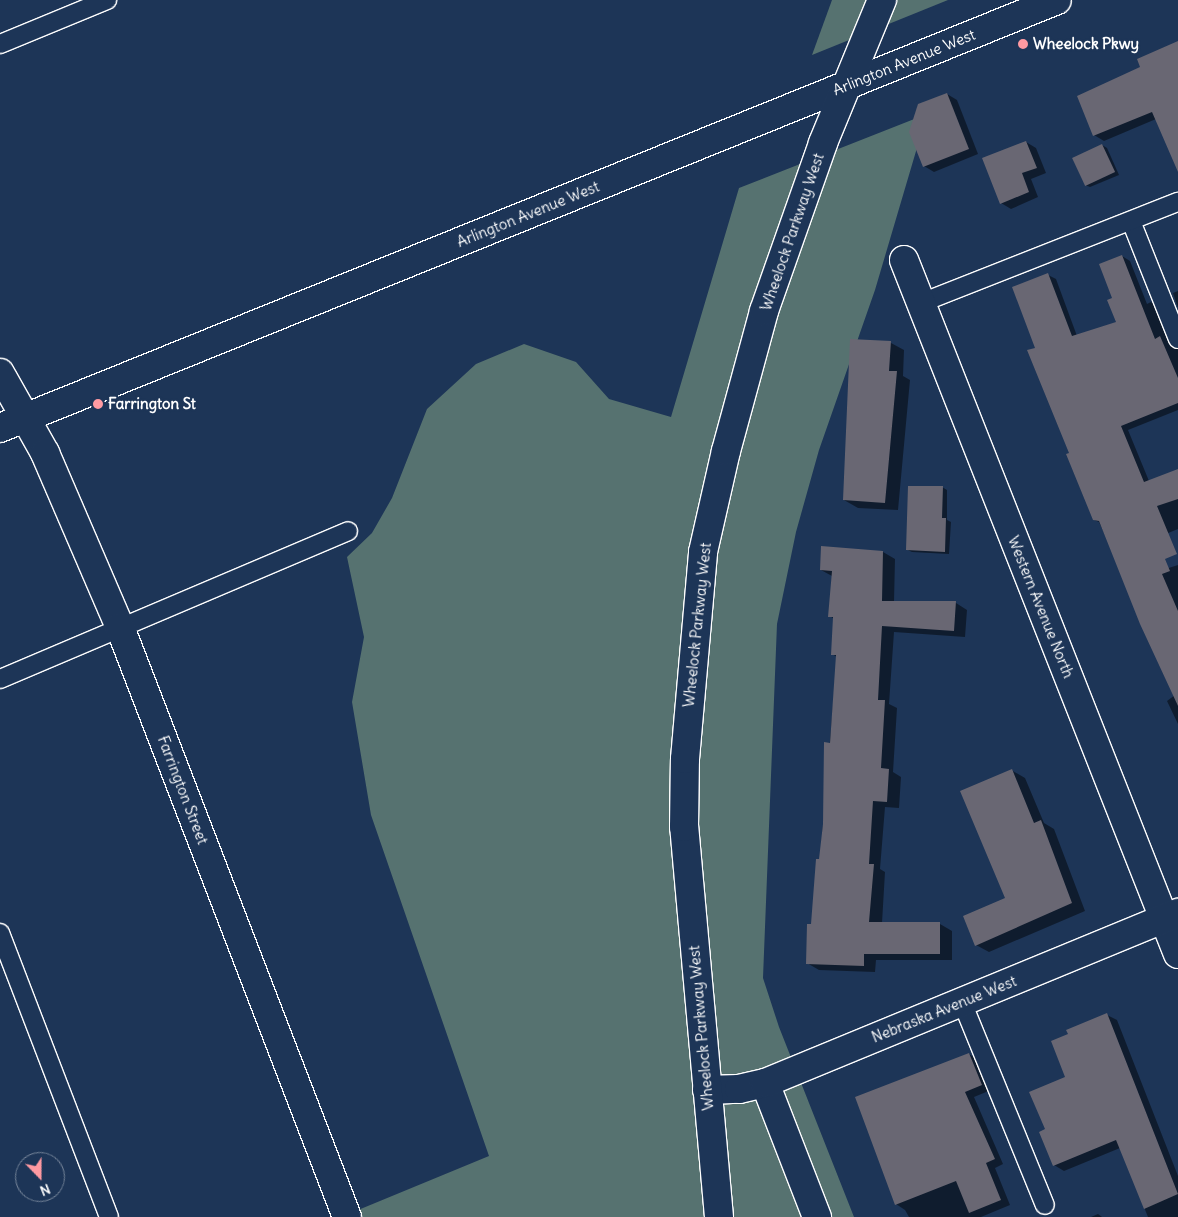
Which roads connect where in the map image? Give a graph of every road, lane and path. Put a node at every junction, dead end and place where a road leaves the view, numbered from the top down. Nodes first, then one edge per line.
1 (107, 0) edge
2 (882, 0) edge
3 (1057, 0) edge
4 (0, 44) edge
5 (847, 85) junction
6 (1178, 202) edge
7 (1131, 221) junction
8 (904, 260) dead end
9 (921, 304) junction
10 (1178, 339) edge
11 (0, 373) edge
12 (27, 417) junction
13 (0, 428) edge
14 (348, 531) dead end
15 (120, 626) junction
16 (0, 679) edge
17 (1171, 916) edge
18 (0, 932) edge
19 (1178, 954) edge
20 (962, 1002) junction
21 (765, 1083) junction
22 (706, 1090) junction
23 (1045, 1205) dead end
24 (109, 1217) edge
25 (347, 1217) edge
26 (719, 1217) edge
27 (817, 1217) edge

1 - 4 lane
2 - 5 street, Wheelock Parkway West
3 - 5 street, Arlington Avenue West
5 - 12 street, Arlington Avenue West
5 - 22 street, Wheelock Parkway West
6 - 7 lane
7 - 9 lane
7 - 10 lane
8 - 9 street, Western Avenue North
9 - 17 street, Western Avenue North
11 - 12 street, Farrington Street
12 - 13 street, Arlington Avenue West
12 - 15 street, Farrington Street
14 - 15 lane
15 - 16 lane
15 - 25 street, Farrington Street
17 - 19 street, Western Avenue North
17 - 20 street, Nebraska Avenue West
18 - 24 lane
20 - 21 street, Nebraska Avenue West
20 - 23 lane
21 - 22 street, Nebraska Avenue West
21 - 27 street
22 - 26 street, Wheelock Parkway West

